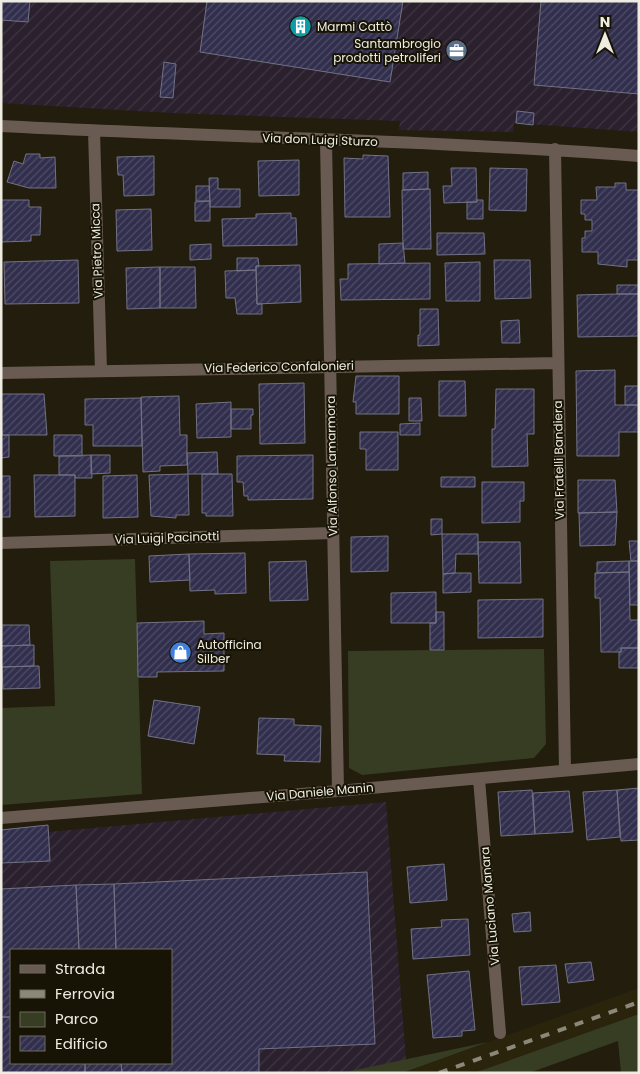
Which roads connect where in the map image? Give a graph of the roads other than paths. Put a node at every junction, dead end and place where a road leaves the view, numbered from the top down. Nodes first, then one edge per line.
1 (1, 126) edge
2 (94, 131) junction
3 (326, 141) junction
4 (555, 149) junction
5 (639, 156) edge
6 (557, 363) junction
7 (330, 366) junction
8 (101, 371) junction
9 (1, 373) edge
10 (333, 533) junction
11 (1, 543) edge
12 (639, 764) edge
13 (565, 770) junction
14 (480, 778) junction
15 (338, 791) junction
16 (1, 818) edge
17 (500, 1033) dead end

1 - 2 street, Via don Luigi Sturzo
2 - 3 street, Via don Luigi Sturzo
2 - 8 street, Via Pietro Micca
3 - 4 street, Via don Luigi Sturzo
3 - 7 street, Via Alfonso Lamarmora
4 - 5 street, Via don Luigi Sturzo
4 - 6 street, Via Fratelli Bandiera
6 - 7 street, Via Federico Confalonieri
6 - 13 street, Via Fratelli Bandiera
7 - 8 street, Via Federico Confalonieri
7 - 10 street, Via Alfonso Lamarmora
8 - 9 street, Via Federico Confalonieri
10 - 11 street, Via Luigi Pacinotti
10 - 15 street, Via Alfonso Lamarmora
12 - 13 street, Via Daniele Manin
13 - 14 street, Via Daniele Manin
14 - 15 street, Via Daniele Manin
14 - 17 street, Via Luciano Manara
15 - 16 street, Via Daniele Manin

